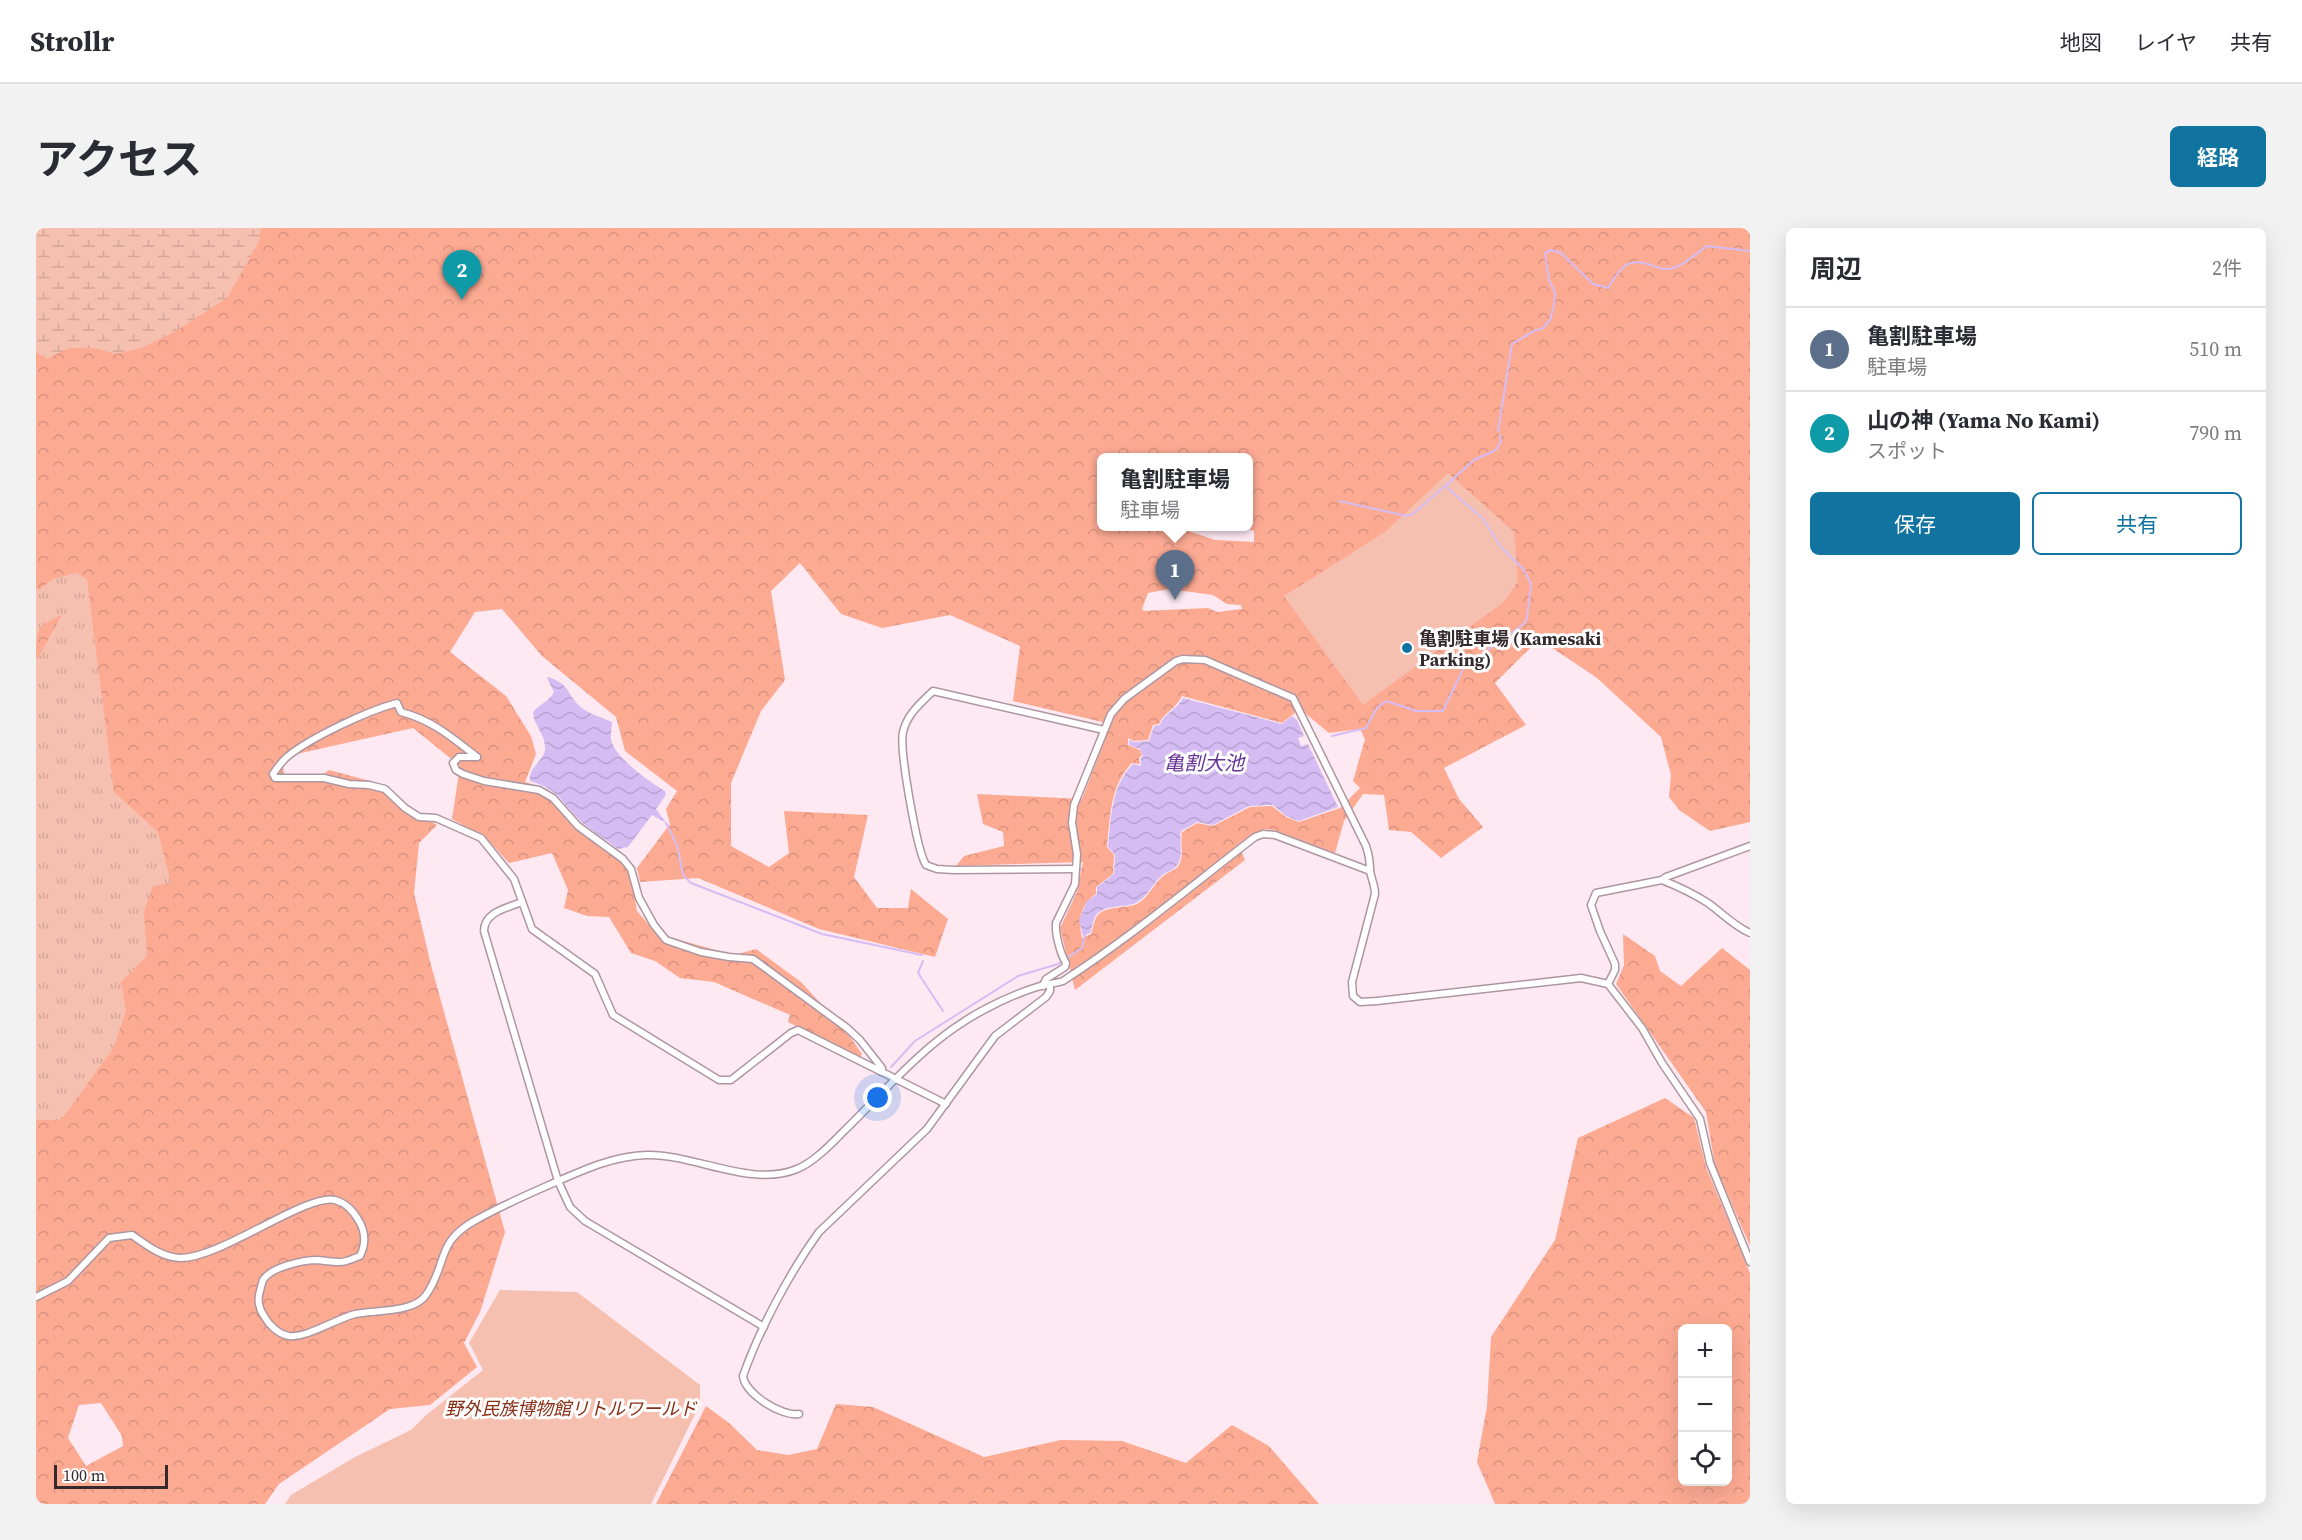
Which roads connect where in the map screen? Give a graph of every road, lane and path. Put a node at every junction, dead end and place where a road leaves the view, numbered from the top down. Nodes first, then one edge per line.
1 (1104, 730) junction
2 (1750, 846) edge
3 (1076, 869) junction
4 (1370, 871) junction
5 (1662, 880) junction
6 (522, 902) junction
7 (1750, 933) edge
8 (1608, 984) junction
9 (1047, 985) junction
10 (882, 1072) junction
11 (896, 1079) junction
12 (946, 1104) junction
13 (558, 1181) junction
14 (1750, 1262) edge
15 (36, 1297) edge
16 (764, 1327) junction
17 (798, 1414) dead end

1 - 3 street
1 - 3 street
1 - 4 street
2 - 5 street
3 - 9 street
4 - 8 street
4 - 9 street
5 - 7 street
5 - 8 street
6 - 10 street
6 - 10 street
6 - 13 street
8 - 14 street
9 - 11 street
9 - 12 street
10 - 11 street
11 - 12 street
11 - 13 street
12 - 16 street
13 - 15 street
13 - 16 street
16 - 17 street

